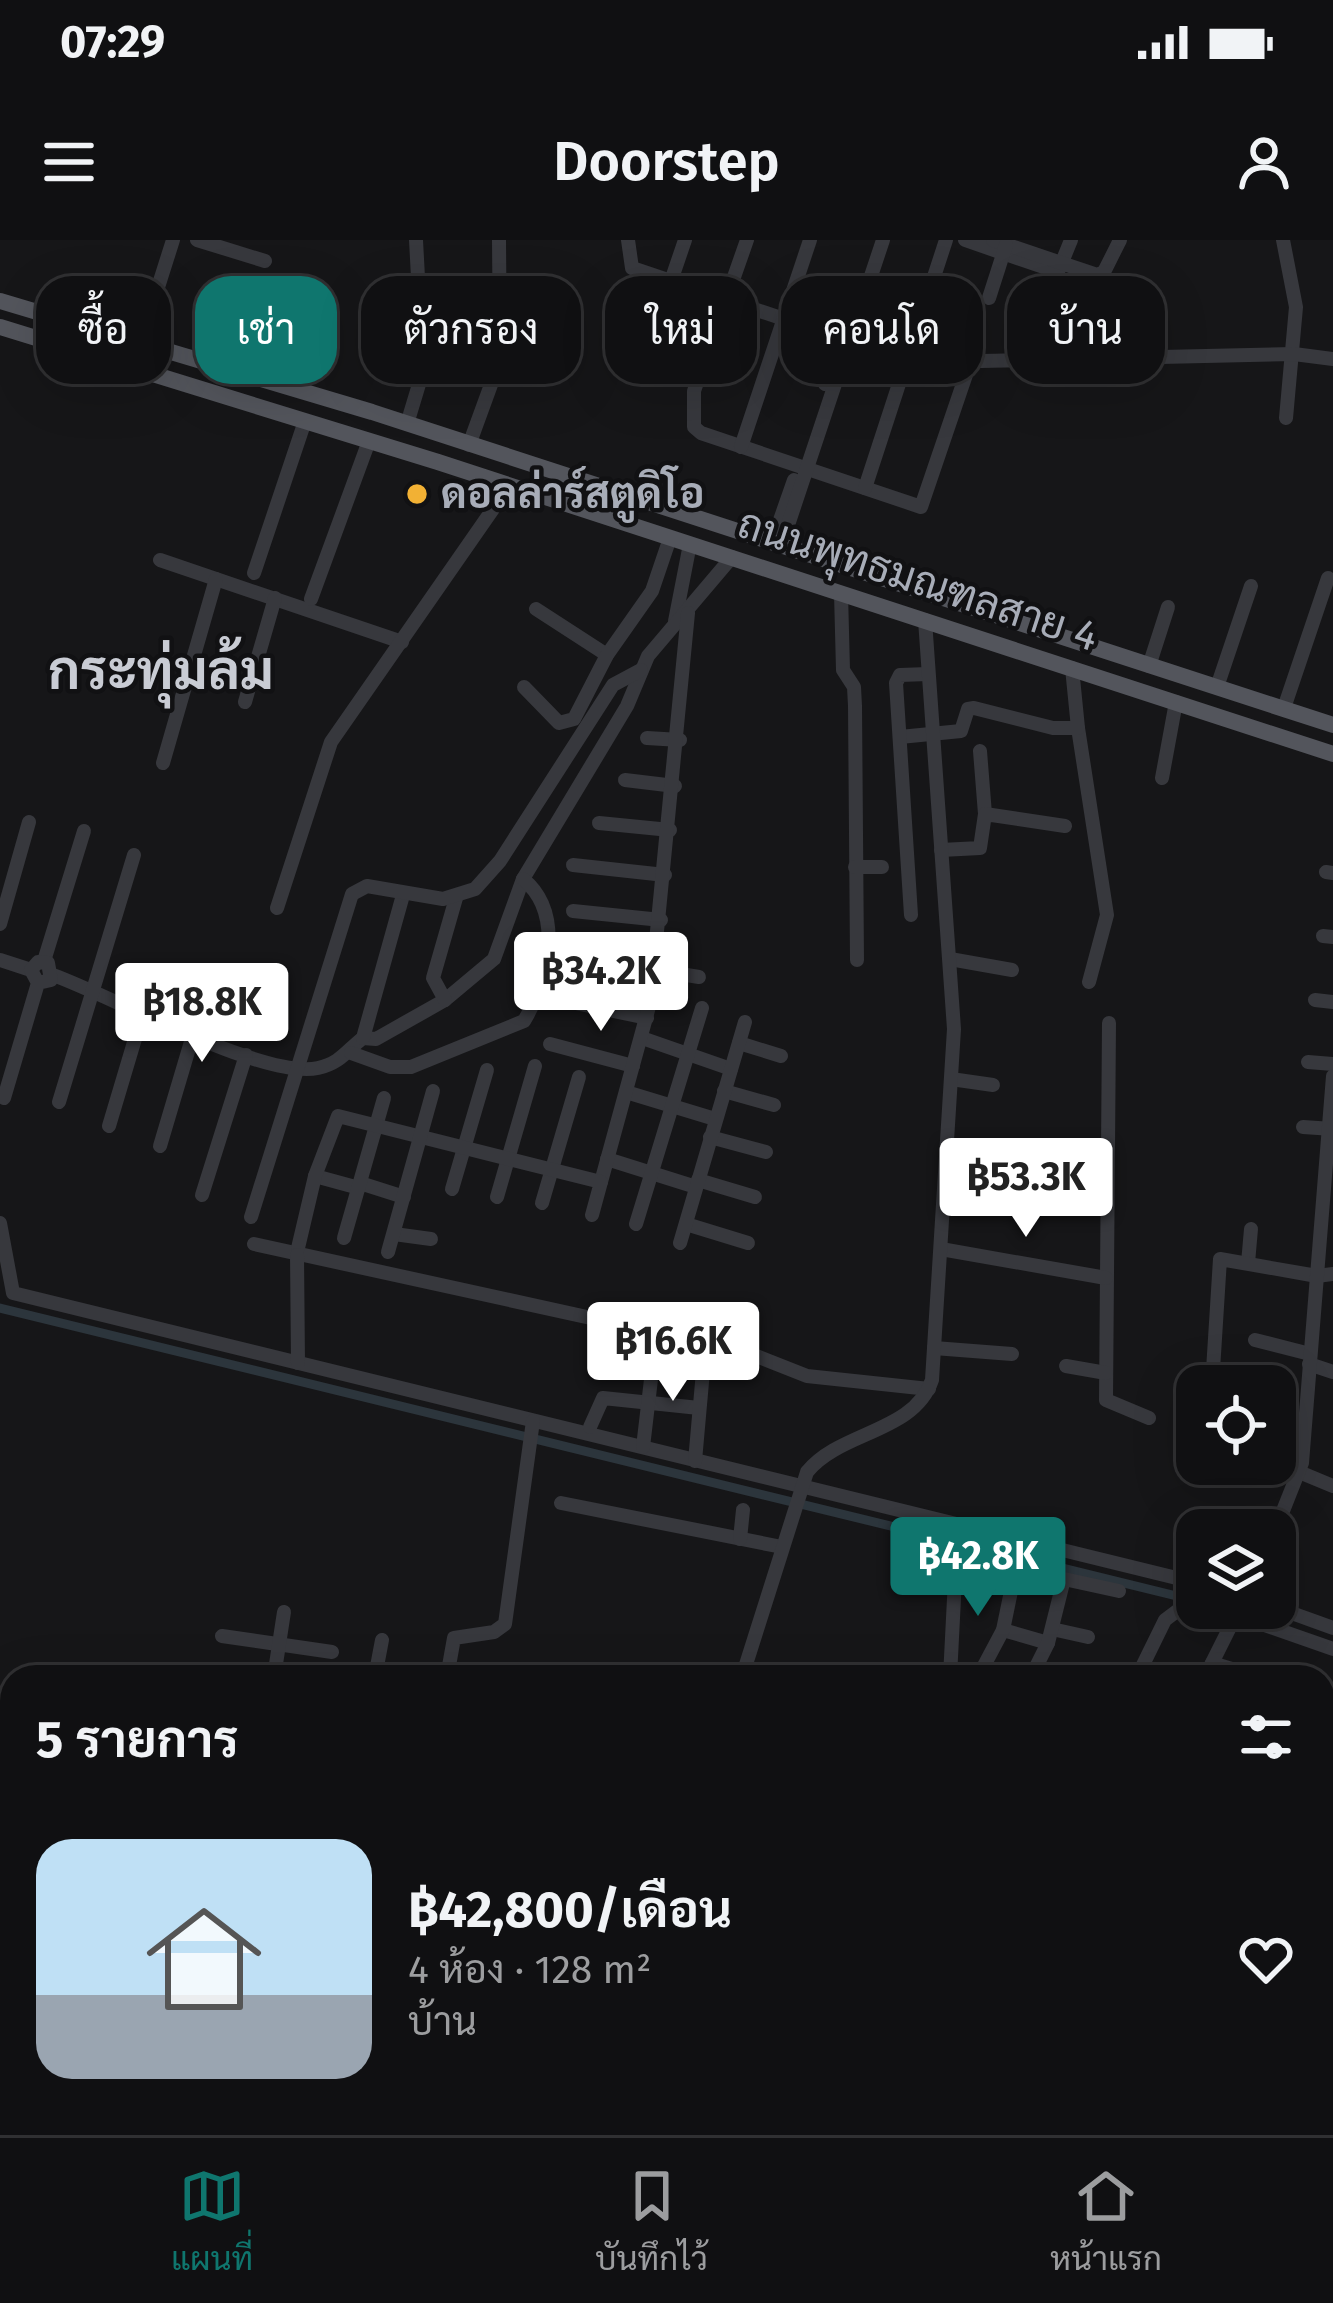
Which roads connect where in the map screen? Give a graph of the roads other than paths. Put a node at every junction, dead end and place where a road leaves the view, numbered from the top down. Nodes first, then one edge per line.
1 (172, 240) edge
2 (197, 240) edge
3 (416, 240) edge
4 (500, 240) edge
5 (628, 240) edge
6 (685, 240) edge
7 (748, 240) edge
8 (810, 240) edge
9 (878, 240) edge
10 (946, 240) edge
11 (965, 240) edge
12 (1071, 240) edge
13 (1120, 240) edge
14 (1283, 240) edge
15 (1003, 244) edge
16 (266, 261) dead end
17 (1063, 263) junction
18 (161, 276) edge
19 (658, 276) edge
20 (672, 276) edge
21 (736, 276) edge
22 (798, 276) edge
23 (866, 276) edge
24 (935, 276) edge
25 (989, 298) dead end
26 (0, 301) edge
27 (36, 312) edge
28 (0, 327) edge
29 (781, 327) edge
30 (171, 353) edge
31 (1294, 354) junction
32 (1333, 359) edge
33 (983, 368) edge
34 (697, 384) edge
35 (830, 384) edge
36 (900, 384) edge
37 (966, 384) edge
38 (1286, 418) dead end
39 (305, 421) junction
40 (407, 424) junction
41 (370, 441) junction
42 (469, 445) junction
43 (741, 448) junction
44 (803, 468) junction
45 (509, 486) junction
46 (866, 488) junction
47 (634, 498) junction
48 (663, 535) junction
49 (690, 544) junction
50 (777, 544) junction
51 (732, 557) junction
52 (160, 560) dead end
53 (254, 573) dead end
54 (1328, 578) dead end
55 (216, 579) junction
56 (1251, 586) dead end
57 (841, 593) junction
58 (275, 598) junction
59 (311, 599) dead end
60 (1168, 607) dead end
61 (536, 609) dead end
62 (682, 617) junction
63 (926, 620) junction
64 (401, 643) junction
65 (607, 655) junction
66 (1149, 665) junction
67 (1072, 668) junction
68 (641, 670) junction
69 (928, 674) junction
70 (524, 687) dead end
71 (1217, 687) junction
72 (245, 702) dead end
73 (1176, 702) junction
74 (1284, 708) junction
75 (1333, 724) edge
76 (1078, 728) junction
77 (933, 734) junction
78 (900, 737) junction
79 (647, 738) dead end
80 (680, 740) junction
81 (980, 752) dead end
82 (1333, 754) edge
83 (164, 763) dead end
84 (1162, 778) dead end
85 (625, 780) dead end
86 (675, 786) junction
87 (937, 797) junction
88 (904, 800) junction
89 (985, 814) junction
90 (29, 822) dead end
91 (598, 823) dead end
92 (1065, 826) dead end
93 (670, 830) junction
94 (84, 831) dead end
95 (134, 854) dead end
96 (941, 856) junction
97 (909, 864) junction
98 (573, 865) dead end
99 (855, 867) junction
100 (882, 867) dead end
101 (665, 875) junction
102 (524, 879) junction
103 (404, 895) junction
104 (456, 898) junction
105 (277, 908) dead end
106 (573, 910) dead end
107 (911, 915) dead end
108 (661, 920) junction
109 (0, 924) edge
110 (582, 958) dead end
111 (950, 959) junction
112 (0, 960) edge
113 (857, 960) dead end
114 (656, 967) junction
115 (1012, 970) dead end
116 (37, 971) junction
117 (699, 977) dead end
118 (1089, 982) dead end
119 (93, 989) junction
120 (445, 1000) junction
121 (1315, 1000) dead end
122 (566, 1001) dead end
123 (1333, 1002) edge
124 (702, 1008) dead end
125 (143, 1012) junction
126 (647, 1018) junction
127 (745, 1022) dead end
128 (1109, 1024) dead end
129 (193, 1035) junction
130 (642, 1038) junction
131 (953, 1040) junction
132 (974, 1041) dead end
133 (739, 1043) junction
134 (550, 1044) dead end
135 (364, 1046) junction
136 (687, 1054) junction
137 (246, 1055) junction
138 (781, 1056) dead end
139 (1308, 1062) dead end
140 (1333, 1064) edge
141 (536, 1066) dead end
142 (633, 1066) junction
143 (297, 1069) junction
144 (731, 1069) junction
145 (488, 1070) dead end
146 (1333, 1076) edge
147 (579, 1077) dead end
148 (951, 1079) junction
149 (993, 1085) dead end
150 (433, 1091) dead end
151 (724, 1091) junction
152 (626, 1092) junction
153 (4, 1098) dead end
154 (384, 1098) dead end
155 (59, 1102) dead end
156 (774, 1105) dead end
157 (671, 1106) junction
158 (715, 1119) junction
159 (377, 1125) junction
160 (109, 1126) dead end
161 (1303, 1127) dead end
162 (1331, 1128) edge
163 (710, 1137) junction
164 (421, 1138) junction
165 (160, 1146) dead end
166 (464, 1148) junction
167 (766, 1152) dead end
168 (508, 1158) junction
169 (607, 1159) junction
170 (552, 1170) junction
171 (652, 1173) junction
172 (315, 1176) junction
173 (601, 1182) junction
174 (697, 1184) junction
175 (360, 1186) junction
176 (452, 1189) dead end
177 (202, 1195) dead end
178 (404, 1196) junction
179 (497, 1197) dead end
180 (755, 1197) dead end
181 (542, 1204) dead end
182 (592, 1215) dead end
183 (251, 1217) dead end
184 (0, 1222) edge
185 (636, 1224) dead end
186 (686, 1224) junction
187 (1251, 1229) dead end
188 (394, 1234) junction
189 (344, 1238) dead end
190 (431, 1239) dead end
191 (680, 1243) dead end
192 (748, 1243) dead end
193 (254, 1244) dead end
194 (941, 1249) junction
195 (297, 1251) junction
196 (388, 1252) dead end
197 (1248, 1263) junction
198 (1325, 1275) edge
199 (1106, 1278) junction
200 (1255, 1340) dead end
201 (934, 1348) junction
202 (654, 1354) dead end
203 (1012, 1354) dead end
204 (1310, 1359) junction
205 (704, 1360) dead end
206 (298, 1363) junction
207 (1213, 1365) edge
208 (1066, 1366) dead end
209 (1333, 1372) edge
210 (1106, 1373) junction
211 (929, 1390) junction
212 (648, 1405) junction
213 (699, 1408) junction
214 (1149, 1418) dead end
215 (590, 1427) dead end
216 (531, 1430) junction
217 (643, 1447) junction
218 (695, 1461) junction
219 (1296, 1472) edge
220 (1299, 1473) junction
221 (1333, 1486) edge
222 (798, 1494) junction
223 (561, 1503) dead end
224 (1284, 1509) edge
225 (743, 1510) dead end
226 (740, 1539) junction
227 (782, 1547) junction
228 (956, 1559) dead end
229 (1016, 1567) dead end
230 (1176, 1578) edge
231 (1119, 1591) dead end
232 (1176, 1610) edge
233 (284, 1612) dead end
234 (1296, 1615) edge
235 (1333, 1628) edge
236 (1229, 1629) edge
237 (1282, 1629) edge
238 (1003, 1630) junction
239 (222, 1636) dead end
240 (1050, 1636) junction
241 (1088, 1637) dead end
242 (382, 1640) dead end
243 (279, 1645) junction
244 (1333, 1649) edge
245 (332, 1652) dead end
246 (276, 1665) edge
247 (377, 1665) edge
248 (449, 1665) edge
249 (746, 1665) edge
250 (951, 1665) edge
251 (984, 1665) edge
252 (1037, 1665) edge
253 (1144, 1665) edge
254 (1211, 1665) edge

1 - 18 street
2 - 16 street
3 - 40 street
4 - 42 street
5 - 19 street
6 - 20 street
7 - 21 street
8 - 22 street
9 - 23 street
10 - 24 street
11 - 15 street
12 - 17 street
13 - 17 street
14 - 31 street
15 - 17 street
15 - 25 street
26 - 27 main road, ถนนพุทธมณฑลสาย 4
28 - 39 main road, ถนนพุทธมณฑลสาย 4
29 - 43 street
30 - 40 main road, ถนนพุทธมณฑลสาย 4
31 - 32 street
31 - 33 street
31 - 38 street
34 - 43 street
35 - 44 street
36 - 46 street
37 - 46 street
39 - 41 main road, ถนนพุทธมณฑลสาย 4
39 - 53 street
40 - 42 main road, ถนนพุทธมณฑลสาย 4
41 - 45 main road, ถนนพุทธมณฑลสาย 4
41 - 59 street
42 - 47 main road, ถนนพุทธมณฑลสาย 4
43 - 44 street
44 - 46 street
44 - 50 street
45 - 48 main road, ถนนพุทธมณฑลสาย 4
45 - 64 street
47 - 48 main road
47 - 50 main road, ถนนพุทธมณฑลสาย 4
48 - 49 main road, ถนนพุทธมณฑลสาย 4
48 - 65 street
49 - 51 main road, ถนนพุทธมณฑลสาย 4
49 - 62 street
50 - 66 main road, ถนนพุทธมณฑลสาย 4
51 - 57 main road, ถนนพุทธมณฑลสาย 4
51 - 62 street
52 - 55 street
54 - 74 street
55 - 58 street
55 - 83 street
56 - 71 street
57 - 63 main road, ถนนพุทธมณฑลสาย 4
57 - 99 street
58 - 64 street
58 - 72 street
60 - 66 street
61 - 65 street
62 - 68 street
62 - 80 street
63 - 67 main road, ถนนพุทธมณฑลสาย 4
63 - 69 street
64 - 105 street
65 - 70 street
66 - 71 main road, ถนนพุทธมณฑลสาย 4
67 - 73 main road, ถนนพุทธมณฑลสาย 4
67 - 76 street
68 - 102 street
68 - 104 street
69 - 77 street
69 - 78 street
71 - 74 main road, ถนนพุทธมณฑลสาย 4
73 - 82 main road, ถนนพุทธมณฑลสาย 4
73 - 84 street
74 - 75 main road, ถนนพุทธมณฑลสาย 4
76 - 77 street
76 - 118 street
77 - 78 street
77 - 87 street
78 - 88 street
79 - 80 street
80 - 86 street
81 - 89 street
85 - 86 street
86 - 93 street
87 - 88 street
87 - 96 street
88 - 97 street
89 - 92 street
89 - 96 street
90 - 109 street
91 - 93 street
93 - 101 street
94 - 116 street
95 - 119 street
96 - 97 street
96 - 111 street
97 - 107 street
98 - 101 street
99 - 100 street
99 - 113 street
101 - 108 street
102 - 120 street
102 - 135 street
103 - 104 street
103 - 135 street
103 - 143 street
104 - 120 street
106 - 108 street
108 - 114 street
110 - 114 street
111 - 115 street
111 - 131 street
112 - 116 street
114 - 117 street
114 - 126 street
116 - 119 street
116 - 153 street
119 - 125 street
119 - 155 street
120 - 135 street
121 - 123 street
122 - 126 street
124 - 136 street
125 - 129 street
125 - 160 street
126 - 130 street
127 - 133 street
128 - 199 street
129 - 137 street
129 - 165 street
130 - 136 street
130 - 142 street
131 - 132 street
131 - 148 street
133 - 138 street
133 - 144 street
134 - 142 street
135 - 143 street
136 - 144 street
136 - 157 street
137 - 143 street
137 - 177 street
139 - 140 street
141 - 168 street
142 - 152 street
143 - 183 street
144 - 151 street
145 - 166 street
146 - 162 street
147 - 170 street
148 - 149 street
148 - 194 street
150 - 164 street
151 - 156 street
151 - 158 street
152 - 157 street
152 - 169 street
154 - 159 street
157 - 158 street
157 - 171 street
158 - 163 street
159 - 164 street
159 - 172 street
159 - 175 street
161 - 162 street
162 - 198 street
163 - 167 street
163 - 174 street
164 - 166 street
164 - 178 street
166 - 168 street
166 - 176 street
168 - 170 street
168 - 179 street
169 - 171 street
169 - 173 street
170 - 173 street
170 - 181 street
171 - 174 street
171 - 185 street
172 - 175 street
172 - 195 street
173 - 182 street
174 - 180 street
174 - 186 street
175 - 178 street
175 - 189 street
178 - 188 street
184 - 206 street
186 - 191 street
186 - 192 street
187 - 197 street
188 - 190 street
188 - 196 street
193 - 195 street
194 - 199 street
194 - 201 street
195 - 206 street
195 - 211 street
197 - 198 street
197 - 207 street
198 - 204 street
199 - 210 street
200 - 204 street
201 - 203 street
201 - 211 street
202 - 212 street
204 - 209 street
204 - 220 street
205 - 213 street
206 - 216 street
208 - 210 street
210 - 214 street
211 - 222 street
212 - 213 street
212 - 215 street
212 - 217 street
213 - 218 street
216 - 217 street
216 - 248 street
217 - 218 street
218 - 222 street
219 - 220 street
220 - 221 street
220 - 224 street
222 - 227 street
222 - 230 street
223 - 226 street
225 - 226 street
226 - 227 street
227 - 249 street
228 - 250 street
229 - 238 street
231 - 240 street
232 - 253 street
233 - 243 street
234 - 235 street
236 - 254 street
237 - 244 street
238 - 240 street
238 - 251 street
239 - 243 street
240 - 241 street
240 - 252 street
242 - 247 street
243 - 245 street
243 - 246 street

